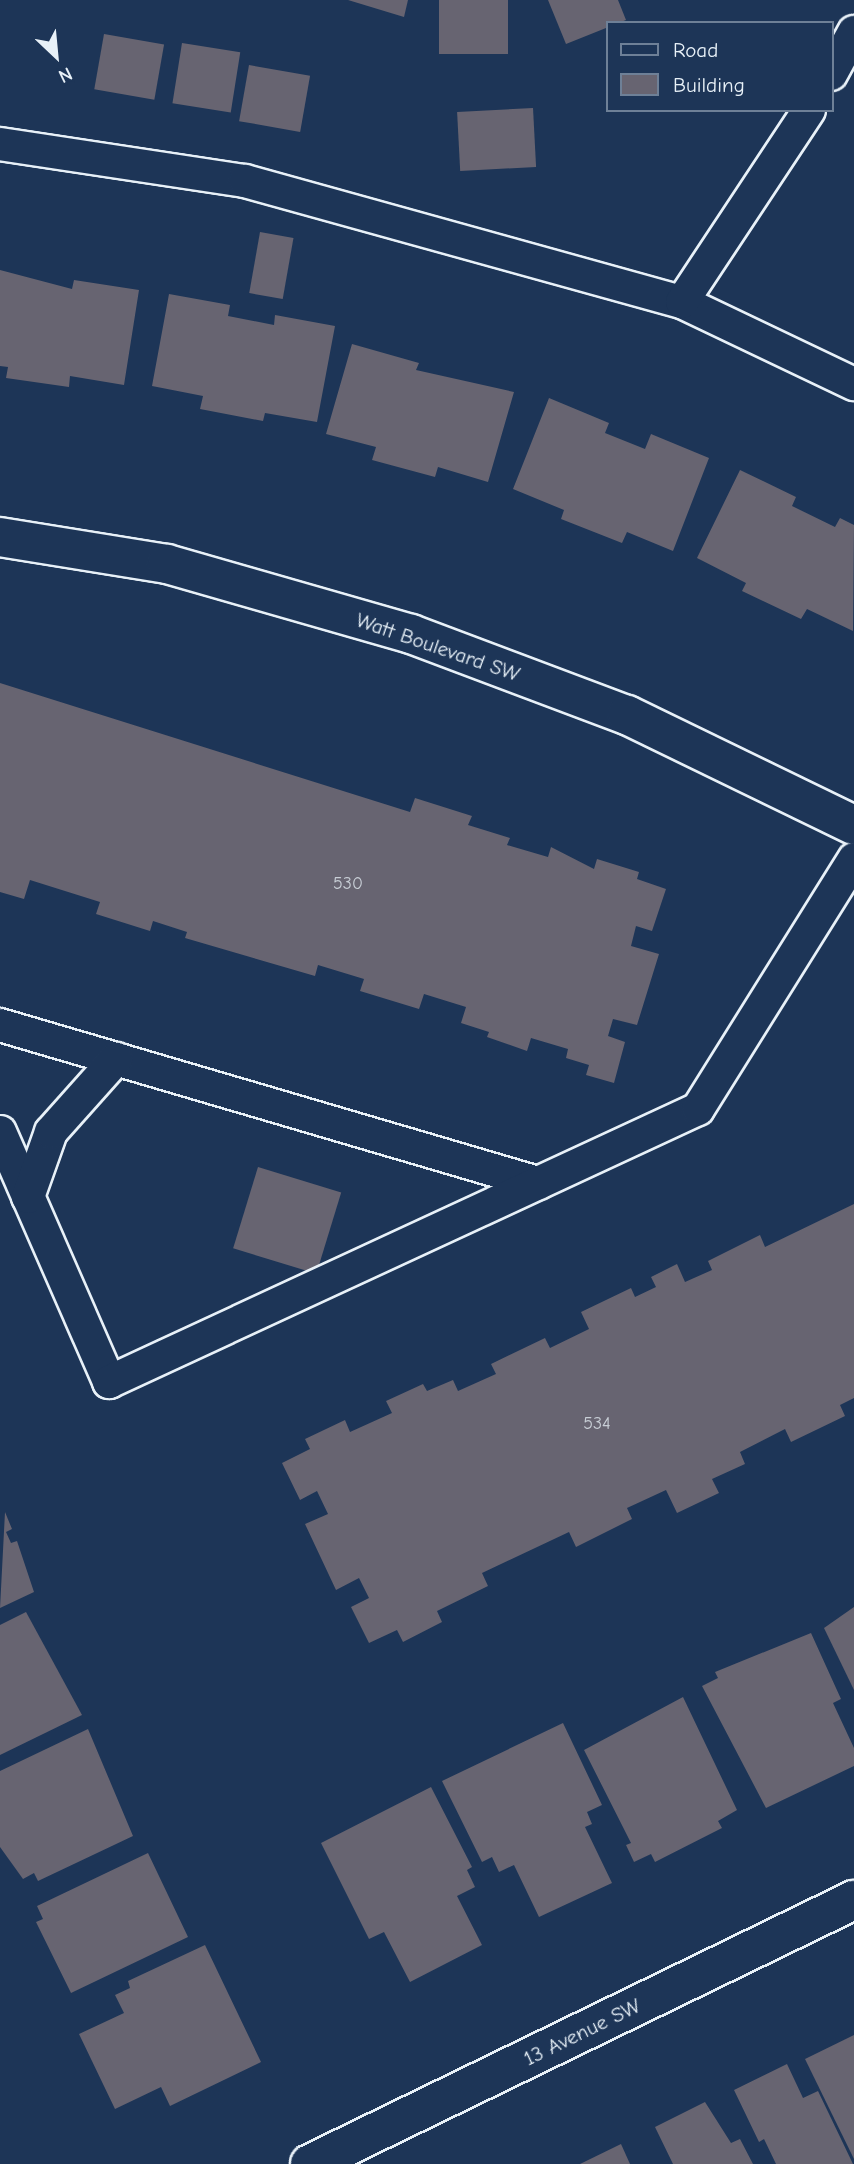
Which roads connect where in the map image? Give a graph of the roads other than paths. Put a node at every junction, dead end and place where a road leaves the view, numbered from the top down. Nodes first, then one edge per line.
1 (854, 32) edge
2 (833, 70) edge
3 (808, 112) edge
4 (0, 144) edge
5 (682, 302) junction
6 (854, 384) edge
7 (0, 537) edge
8 (854, 825) edge
9 (854, 859) edge
10 (0, 1024) edge
11 (116, 1059) junction
12 (0, 1132) edge
13 (538, 1183) junction
14 (28, 1197) junction
15 (854, 1900) edge
16 (310, 2164) edge

1 - 2 lane
3 - 5 lane
4 - 5 lane
5 - 6 lane
7 - 8 street, Watt Boulevard SW
9 - 13 lane
10 - 11 lane
11 - 13 lane
11 - 14 lane
12 - 14 lane
13 - 14 lane
15 - 16 street, 13 Avenue SW

